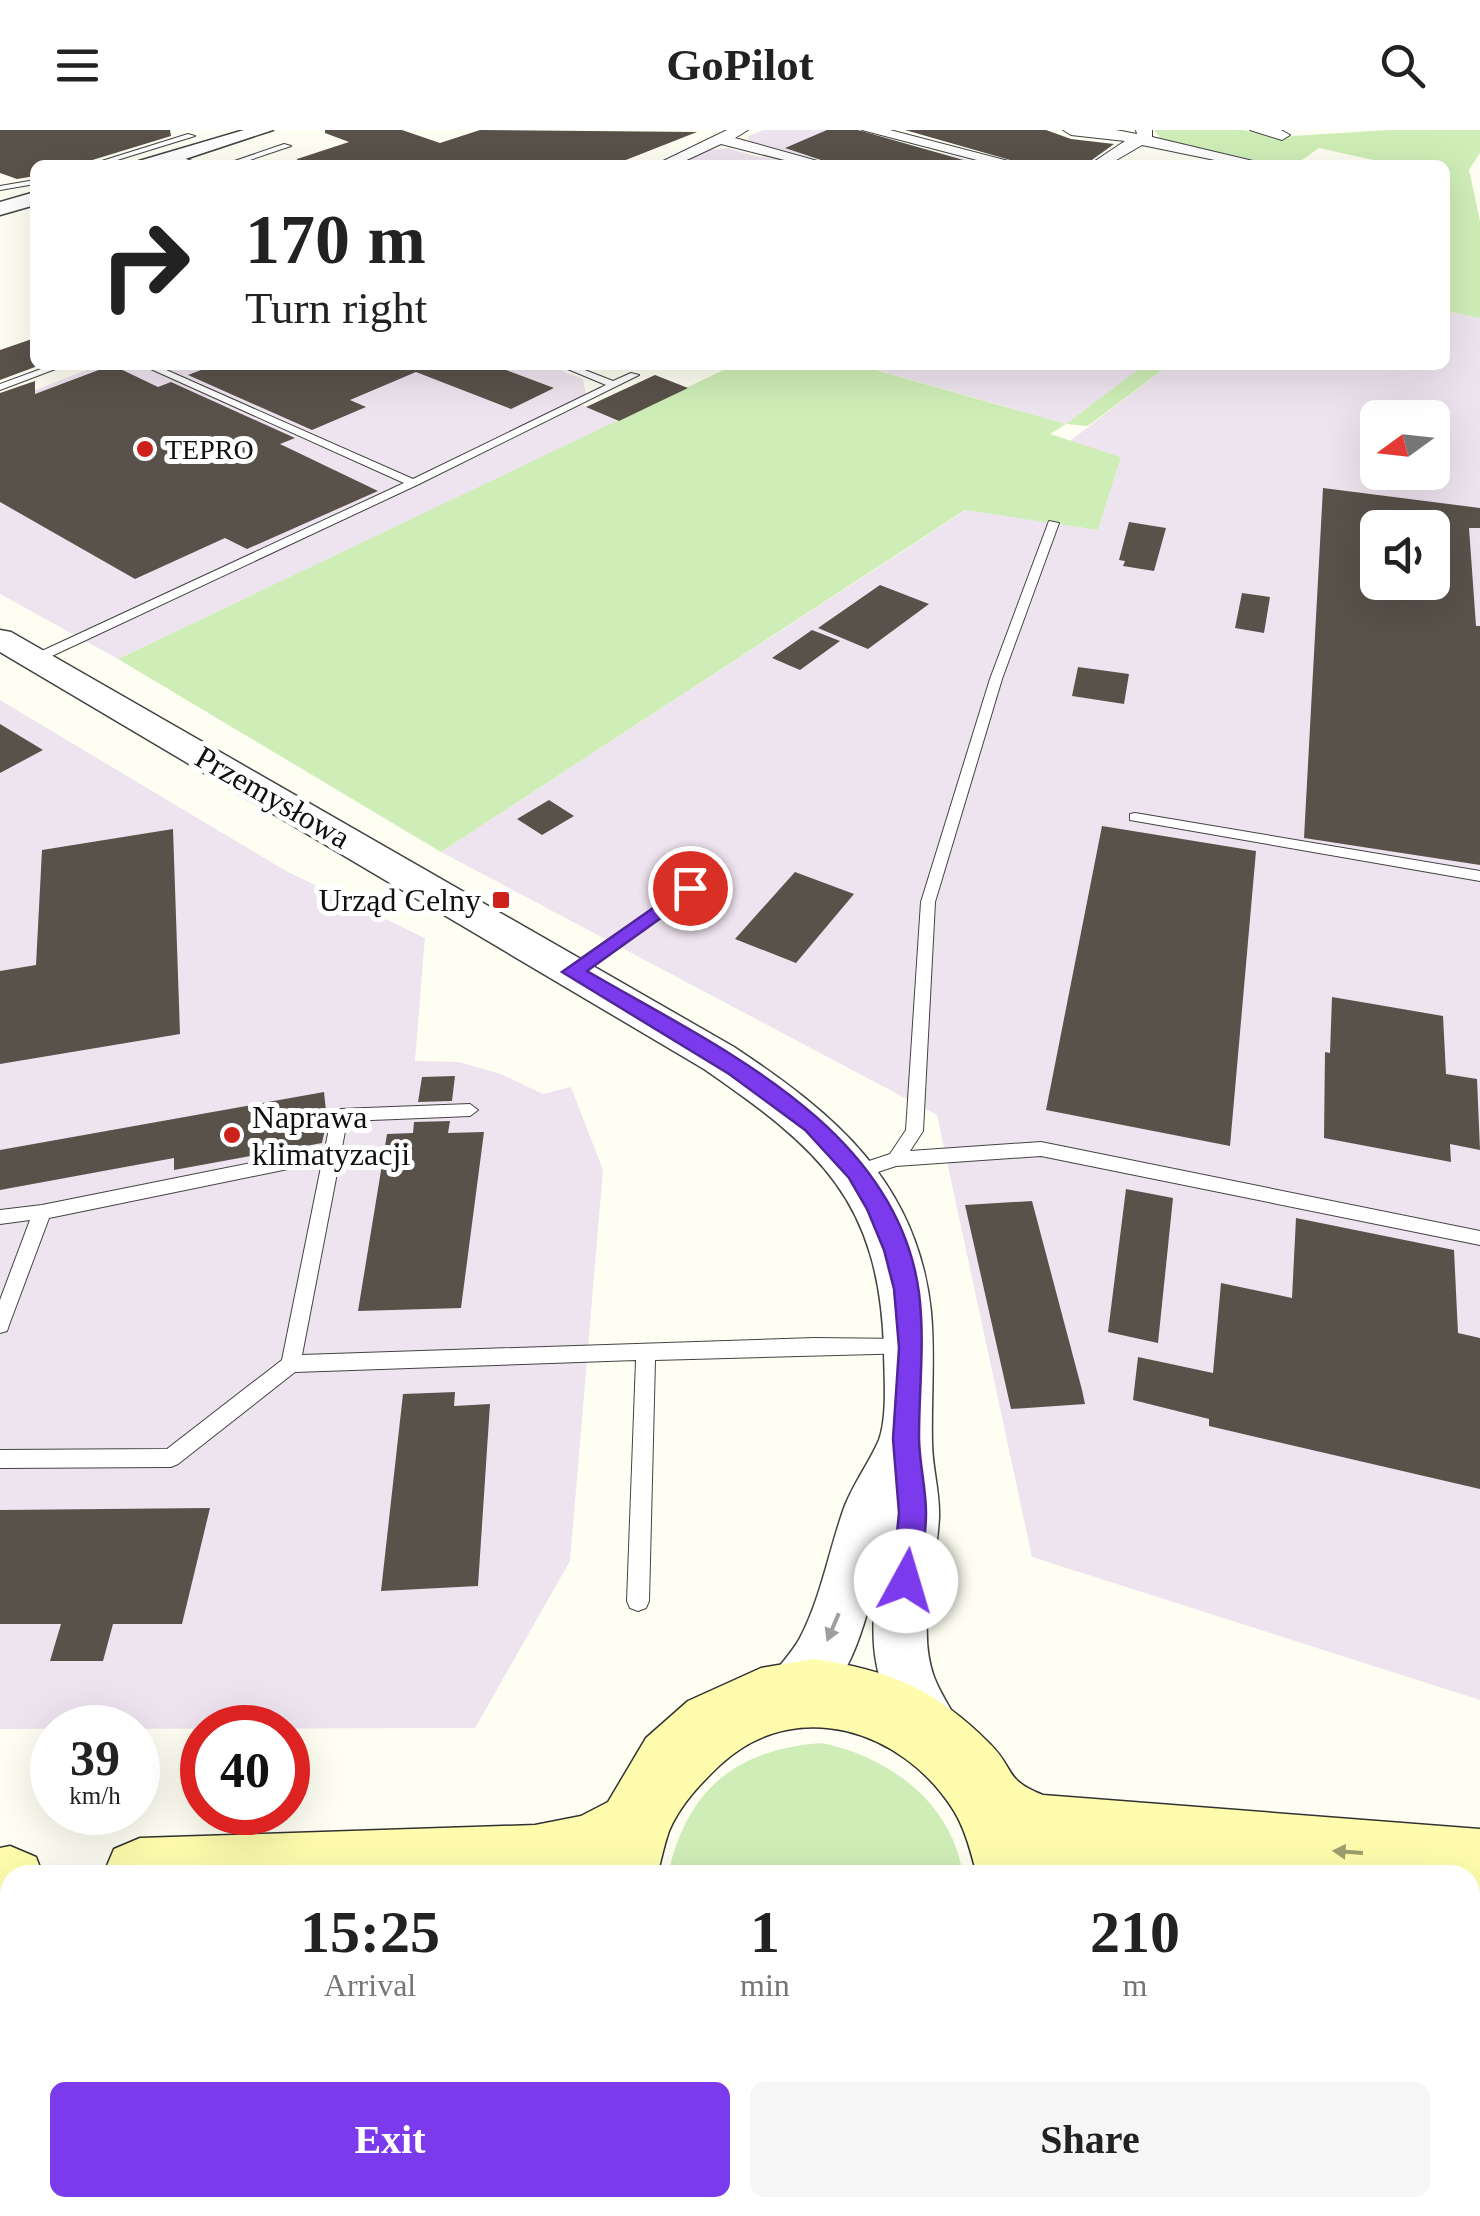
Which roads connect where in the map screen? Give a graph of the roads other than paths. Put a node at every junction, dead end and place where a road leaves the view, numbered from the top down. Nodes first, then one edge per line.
1 (264, 130) edge
2 (740, 130) edge
3 (870, 130) edge
4 (1071, 130) edge
5 (1258, 130) edge
6 (189, 133) edge
7 (902, 133) edge
8 (1143, 135) edge
9 (1282, 135) dead end
10 (719, 139) junction
11 (216, 144) junction
12 (288, 146) dead end
13 (174, 157) junction
14 (108, 160) edge
15 (164, 160) edge
16 (182, 160) edge
17 (243, 160) edge
18 (675, 160) edge
19 (804, 160) edge
20 (998, 160) edge
21 (1105, 160) edge
22 (1242, 160) edge
23 (30, 185) edge
24 (30, 198) edge
25 (3, 201) edge
26 (48, 370) edge
27 (159, 370) edge
28 (576, 370) edge
29 (634, 375) dead end
30 (614, 384) junction
31 (0, 387) edge
32 (414, 483) junction
33 (1053, 523) dead end
34 (0, 640) edge
35 (35, 659) junction
36 (1136, 818) dead end
37 (1480, 876) edge
38 (690, 888) dead end
39 (572, 972) junction
40 (470, 1110) dead end
41 (333, 1153) junction
42 (876, 1166) junction
43 (42, 1212) junction
44 (0, 1217) edge
45 (1480, 1238) edge
46 (0, 1325) edge
47 (911, 1348) junction
48 (646, 1351) junction
49 (290, 1364) junction
50 (906, 1439) junction
51 (0, 1459) edge
52 (638, 1602) dead end
53 (790, 1694) junction
54 (936, 1738) junction
55 (1004, 1843) edge
56 (625, 1852) edge
57 (445, 1865) edge
58 (1480, 1865) edge

1 - 11 street
2 - 10 street
3 - 7 street
4 - 8 street
5 - 9 street
6 - 11 lane
6 - 14 lane
7 - 20 street
8 - 21 street
8 - 22 street
10 - 18 street
10 - 19 street
11 - 13 street
12 - 17 lane
13 - 15 street
13 - 16 lane
23 - 25 lane
24 - 25 street
26 - 31 lane
27 - 32 lane
28 - 30 lane
29 - 30 lane
30 - 32 lane
32 - 35 lane
33 - 42 lane
34 - 35 street, Przemysłowa
35 - 39 street, Przemysłowa
36 - 37 lane
38 - 39 lane
39 - 42 street, Przemysłowa
40 - 41 lane
41 - 43 lane
41 - 49 lane
42 - 45 lane
42 - 47 street, Przemysłowa
43 - 44 lane
43 - 46 lane
47 - 48 lane
47 - 50 street, Przemysłowa
48 - 49 lane
48 - 52 lane
49 - 51 lane
50 -> 53 street, Przemysłowa
50 - 54 street, Przemysłowa
53 - 54 main road
53 - 56 main road
54 - 55 main road
58 -> 55 main road
56 - 57 main road

